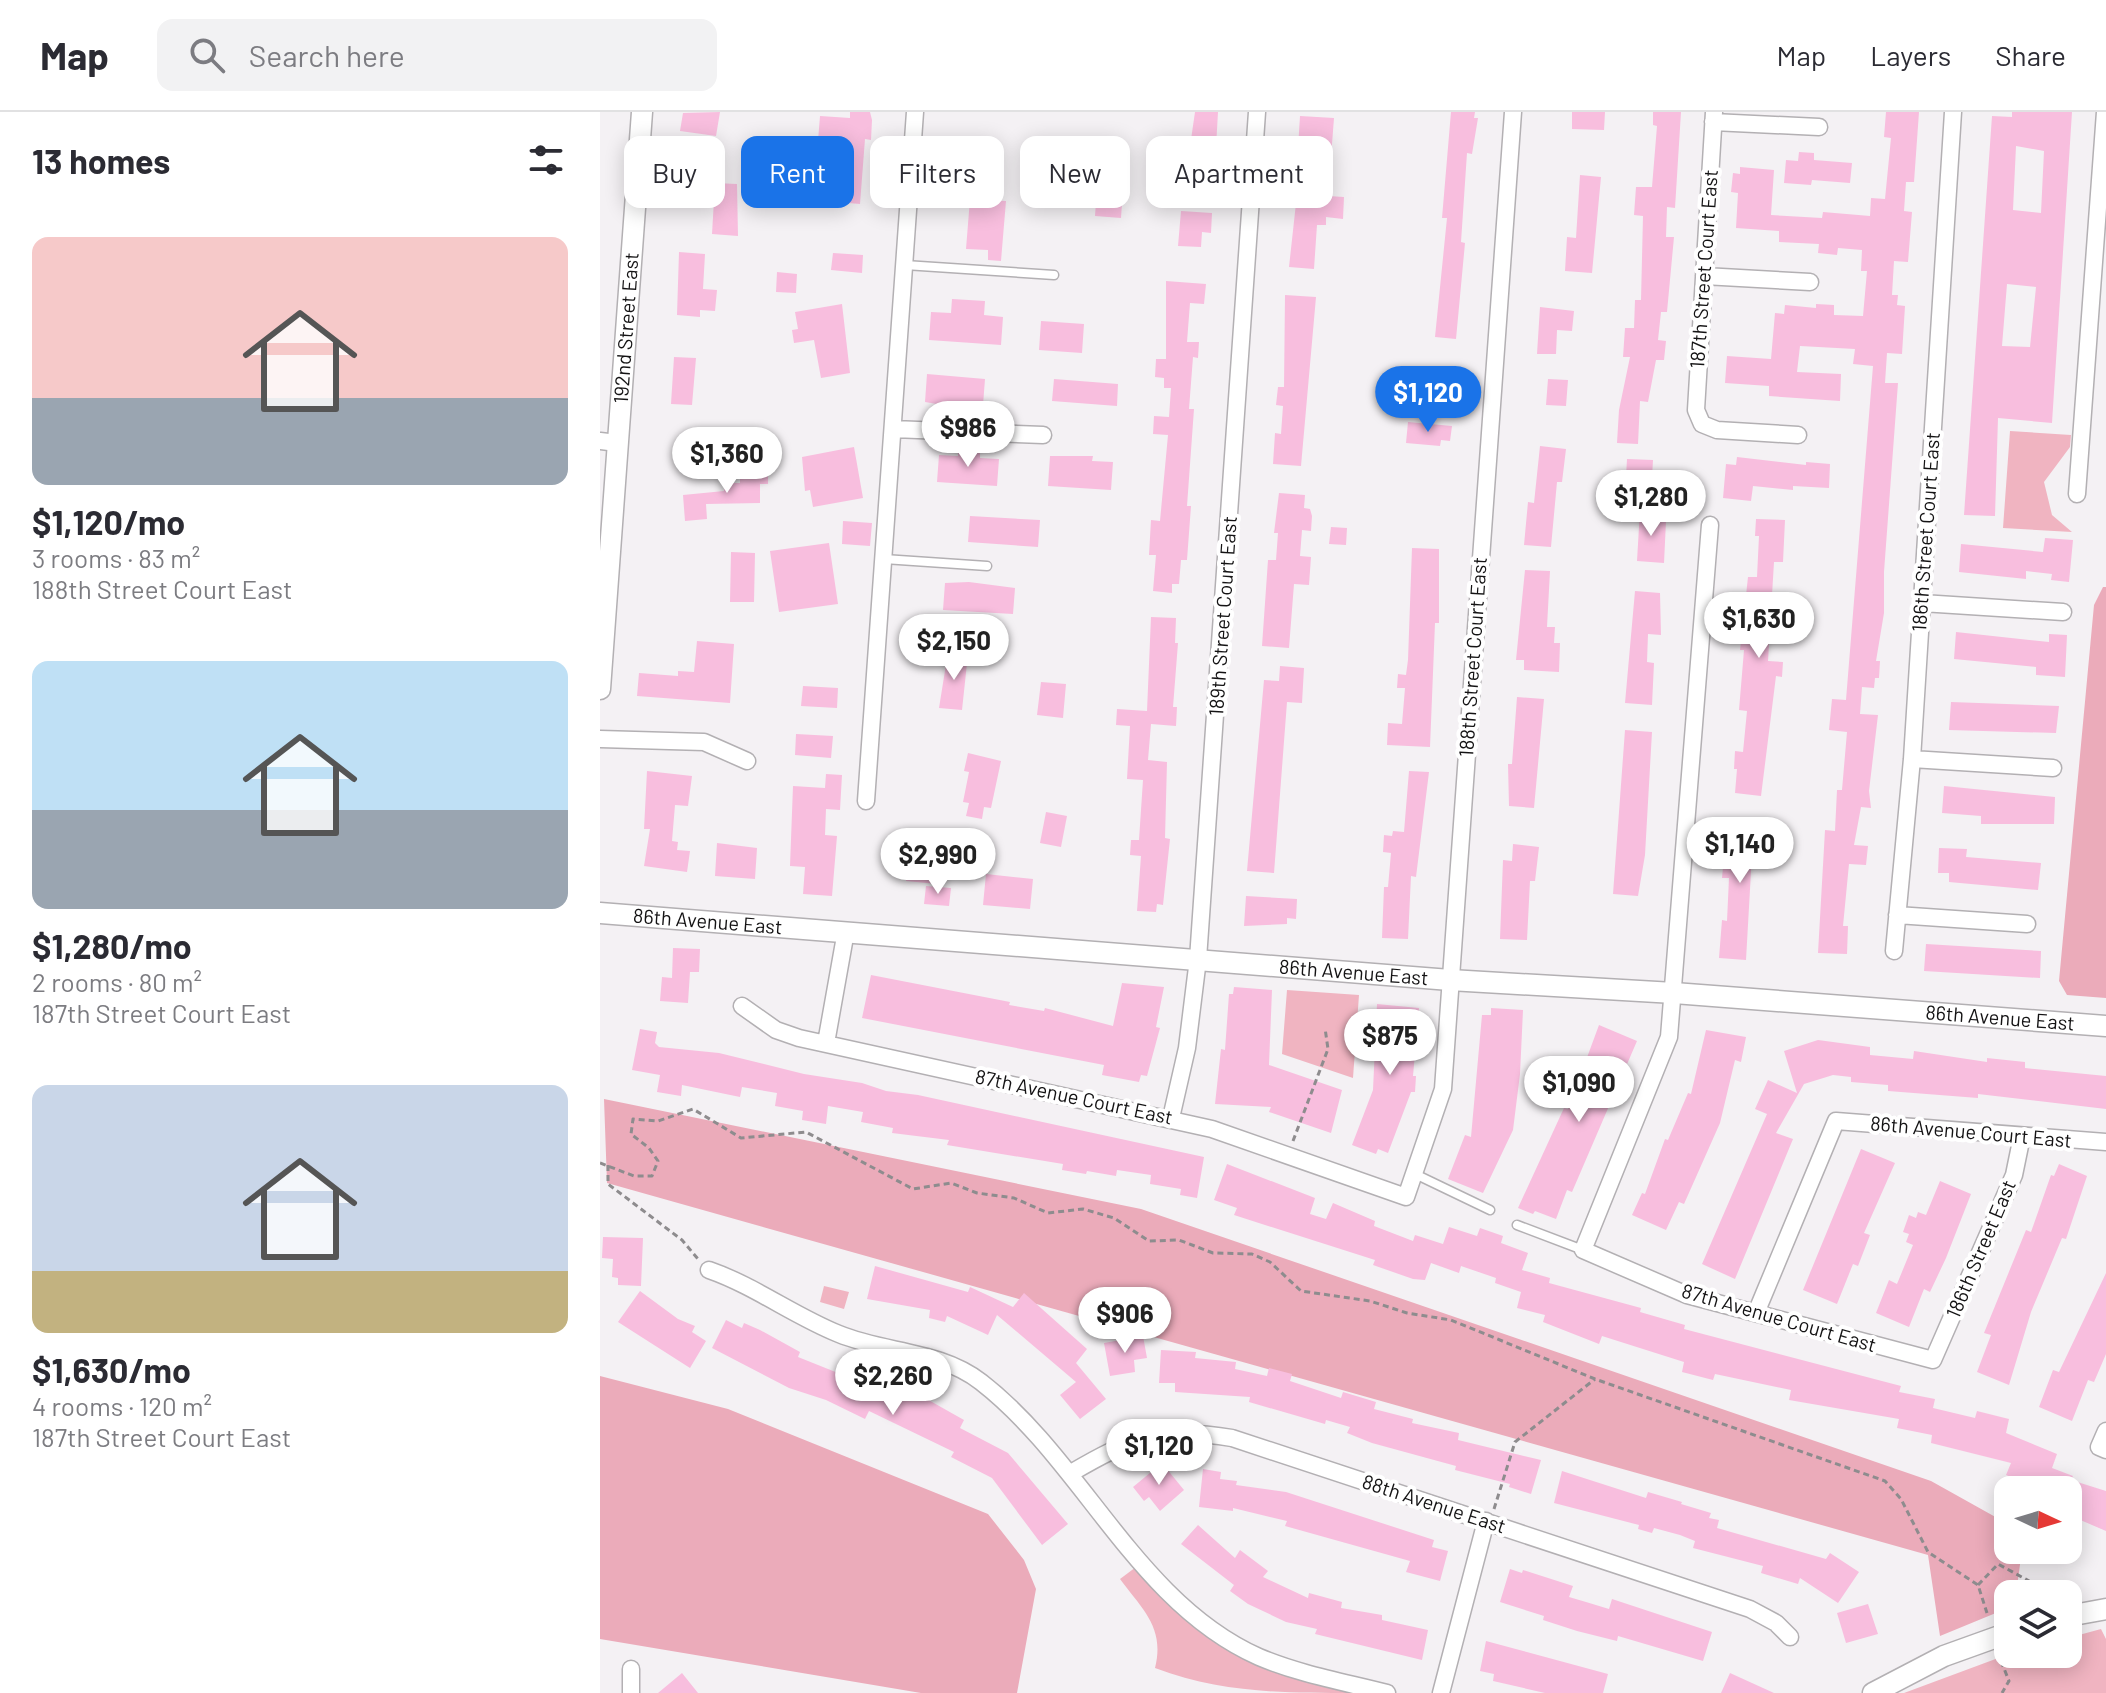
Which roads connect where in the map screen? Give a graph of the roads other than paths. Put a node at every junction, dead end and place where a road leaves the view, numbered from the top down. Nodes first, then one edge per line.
1 (642, 112) edge
2 (915, 112) edge
3 (1257, 112) edge
4 (1513, 112) edge
5 (1953, 112) edge
6 (2105, 112) edge
7 (1714, 117) edge
8 (1819, 127) dead end
9 (904, 265) junction
10 (1054, 275) dead end
11 (1704, 276) junction
12 (1810, 282) dead end
13 (893, 429) junction
14 (1043, 435) dead end
15 (1798, 435) dead end
16 (609, 442) edge
17 (2077, 494) dead end
18 (1710, 525) dead end
19 (883, 559) junction
20 (987, 566) dead end
21 (1922, 603) junction
22 (2063, 612) dead end
23 (600, 689) edge
24 (600, 739) edge
25 (1912, 759) junction
26 (747, 761) dead end
27 (2053, 768) dead end
28 (866, 801) dead end
29 (600, 913) edge
30 (1897, 915) junction
31 (2027, 924) dead end
32 (846, 931) junction
33 (1894, 951) dead end
34 (1198, 959) junction
35 (1450, 980) junction
36 (1674, 993) junction
37 (742, 1006) dead end
38 (2106, 1026) edge
39 (826, 1043) junction
40 (1171, 1118) junction
41 (2022, 1136) junction
42 (2106, 1142) edge
43 (1415, 1174) junction
44 (1406, 1197) joint
45 (1490, 1210) dead end
46 (1517, 1225) dead end
47 (1583, 1250) junction
48 (709, 1270) road end
49 (1756, 1313) junction
50 (1933, 1360) joint
51 (1071, 1473) junction
52 (1486, 1521) junction
53 (2106, 1609) edge
54 (2082, 1613) edge
55 (1790, 1637) dead end
56 (1994, 1638) edge
57 (631, 1669) dead end
58 (631, 1693) edge
59 (1387, 1693) edge
60 (1441, 1693) edge
61 (1873, 1693) edge

1 - 16 street, 192nd Street East
2 - 9 street
3 - 34 street, 189th Street Court East
4 - 35 street, 188th Street Court East
5 - 21 street, 186th Street Court East
6 - 17 street
7 - 8 street
7 - 11 street, 187th Street Court East
9 - 10 lane
9 - 13 street
11 - 12 street
11 - 15 street, 187th Street Court East
13 - 14 street
13 - 19 street
16 - 23 street, 192nd Street East
18 - 36 street
19 - 20 lane
19 - 28 street
21 - 22 street
21 - 25 street, 186th Street Court East
24 - 26 street
25 - 27 street
25 - 30 street, 186th Street Court East
29 - 32 street, 86th Avenue East
30 - 31 street
30 - 33 street, 186th Street Court East
32 - 34 street, 86th Avenue East
32 - 39 street
34 - 35 street, 86th Avenue East
34 - 40 street, 189th Street Court East
35 - 36 street, 86th Avenue East
35 - 43 street, 188th Street Court East
36 - 38 street, 86th Avenue East
36 - 47 street
37 - 39 street, 87th Avenue Court East
39 - 40 street, 87th Avenue Court East
40 - 44 street, 87th Avenue Court East
41 - 42 street, 86th Avenue Court East
41 - 49 street, 86th Avenue Court East
41 - 50 street, 186th Street East
43 - 44 street, 188th Street Court East
43 - 45 lane
46 - 47 lane
47 - 49 street, 87th Avenue Court East
48 - 51 street
49 - 50 street, 87th Avenue Court East
51 - 52 street, 88th Avenue East
51 - 59 street
52 - 55 street, 88th Avenue East
52 - 60 street
53 - 54 street
56 - 61 street
57 - 58 street

